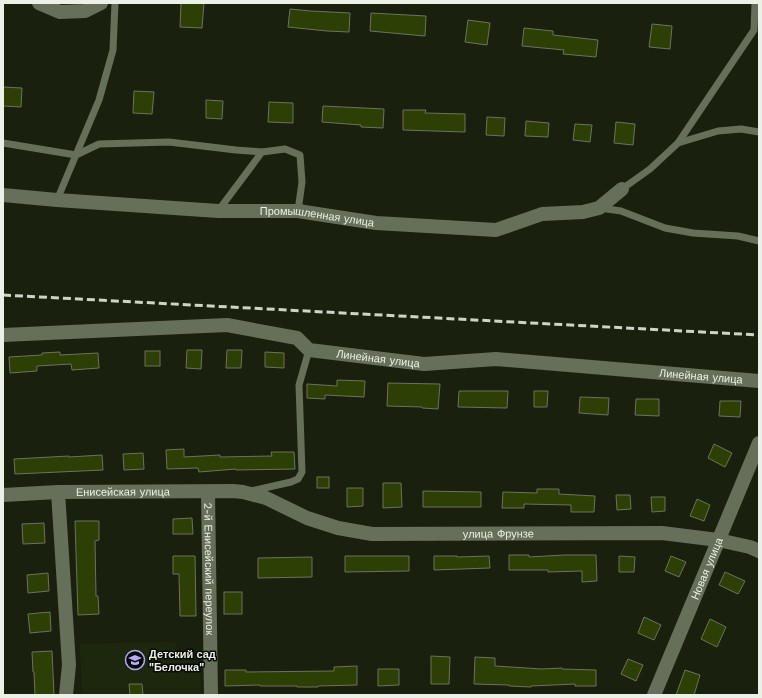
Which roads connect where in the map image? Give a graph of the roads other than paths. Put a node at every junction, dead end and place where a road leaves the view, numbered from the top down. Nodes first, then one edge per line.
1 (39, 3) edge
2 (101, 3) edge
3 (115, 3) edge
4 (755, 3) edge
5 (759, 132) edge
6 (678, 143) junction
7 (3, 144) edge
8 (262, 152) junction
9 (76, 155) junction
10 (622, 189) joint
11 (3, 195) edge
12 (56, 200) junction
13 (599, 208) junction
14 (218, 211) junction
15 (298, 211) junction
16 (759, 241) edge
17 (3, 335) edge
18 (309, 350) junction
19 (759, 381) edge
20 (759, 443) edge
21 (58, 492) junction
22 (208, 492) junction
23 (243, 492) junction
24 (3, 495) edge
25 (718, 540) junction
26 (759, 551) edge
27 (66, 695) edge
28 (211, 695) edge
29 (654, 695) edge

1 - 2 street
3 - 9 lane
4 - 6 lane
5 - 6 lane
6 - 10 lane
7 - 9 lane
8 - 9 lane
8 - 14 lane
8 - 15 lane
9 - 12 lane
10 - 13 street, Промышленная улица
11 - 12 street, Промышленная улица
12 - 14 street, Промышленная улица
13 - 15 street, Промышленная улица
13 - 16 lane
14 - 15 street, Промышленная улица
17 - 18 street
18 - 19 street, Линейная улица
18 - 23 lane
20 - 25 street, Новая улица
21 - 22 street, Енисейская улица
21 - 24 street, Енисейская улица
21 - 27 street
22 - 23 street, Енисейская улица
22 - 28 street, 2-й Енисейский переулок
23 - 25 street, улица Фрунзе
25 - 26 street, улица Фрунзе
25 - 29 street, Новая улица

